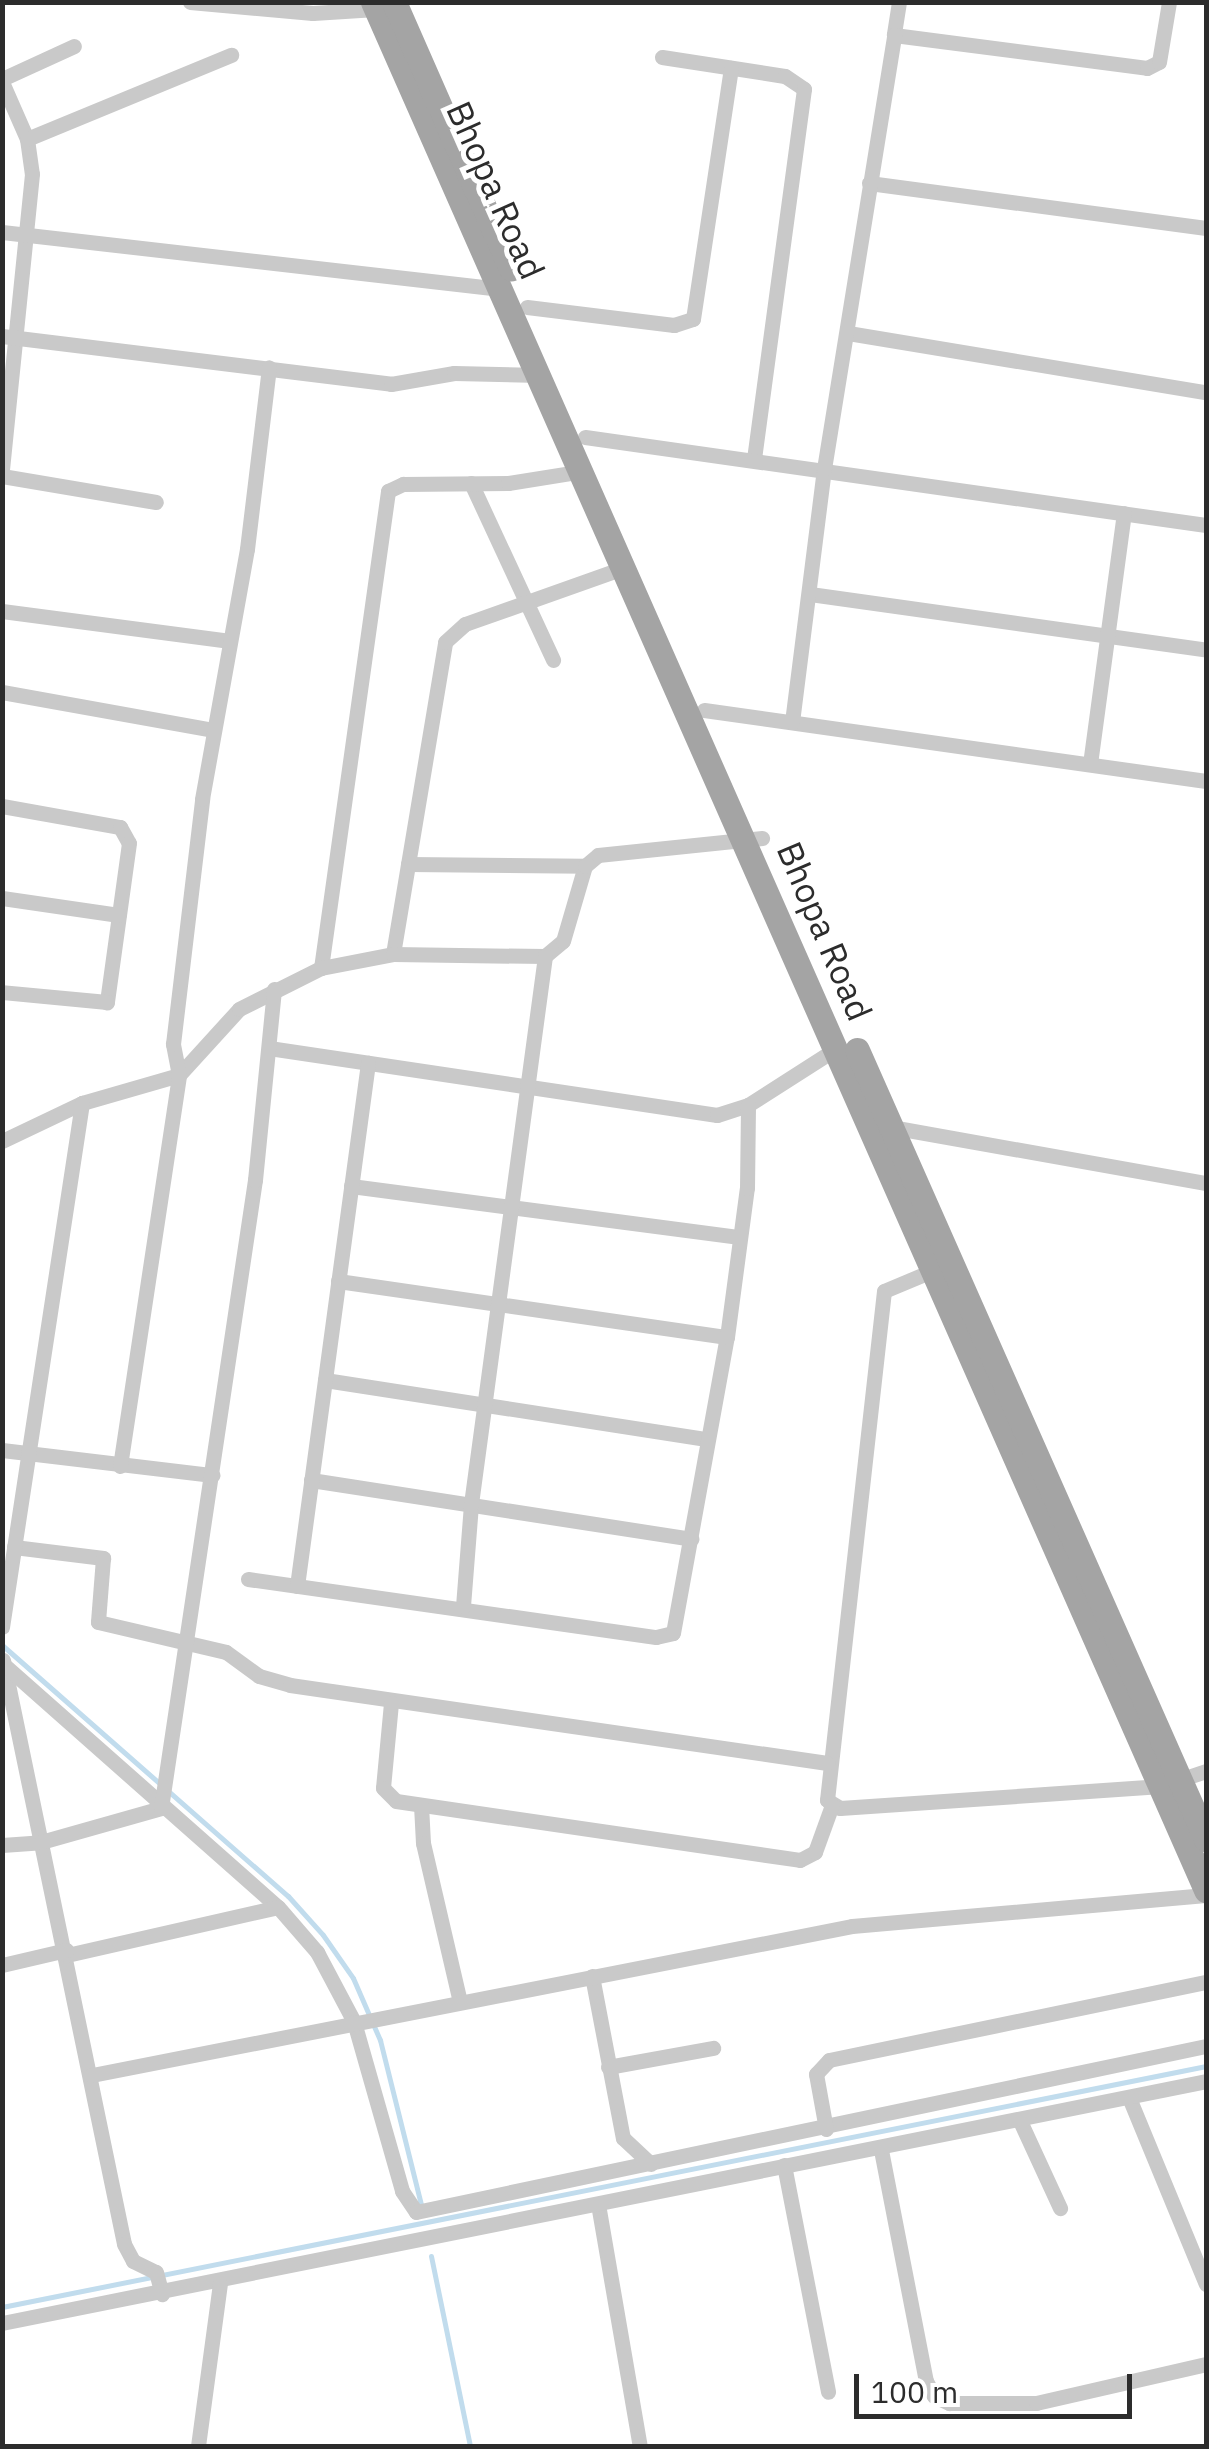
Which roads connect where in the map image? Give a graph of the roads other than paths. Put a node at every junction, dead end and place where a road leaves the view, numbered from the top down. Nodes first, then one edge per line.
1 (190, 2) edge
2 (899, 2) edge
3 (1169, 2) edge
4 (381, 5) edge
5 (894, 36) junction
6 (74, 46) dead end
7 (231, 54) dead end
8 (662, 57) dead end
9 (731, 68) junction
10 (2, 80) edge
11 (27, 139) junction
12 (870, 183) junction
13 (1206, 228) edge
14 (2, 232) edge
15 (26, 233) junction
16 (501, 289) junction
17 (528, 307) junction
18 (848, 333) junction
19 (8, 337) edge
20 (269, 367) junction
21 (540, 375) junction
22 (1206, 392) edge
23 (585, 437) junction
24 (754, 459) junction
25 (824, 469) junction
26 (584, 470) junction
27 (2, 472) edge
28 (472, 483) junction
29 (156, 502) dead end
30 (1124, 513) junction
31 (1206, 525) edge
32 (626, 567) junction
33 (810, 594) junction
34 (527, 602) junction
35 (2, 611) edge
36 (1104, 638) junction
37 (230, 641) junction
38 (1206, 650) edge
39 (553, 660) dead end
40 (2, 692) edge
41 (704, 710) junction
42 (792, 722) junction
43 (213, 730) junction
44 (1090, 764) junction
45 (1206, 781) edge
46 (2, 806) edge
47 (756, 841) junction
48 (408, 864) junction
49 (586, 866) junction
50 (2, 898) edge
51 (119, 914) junction
52 (393, 954) junction
53 (546, 956) junction
54 (321, 968) junction
55 (274, 989) junction
56 (2, 992) edge
57 (268, 1048) junction
58 (837, 1048) junction
59 (368, 1063) junction
60 (179, 1074) junction
61 (530, 1089) junction
62 (82, 1103) junction
63 (748, 1104) junction
64 (892, 1127) junction
65 (2, 1141) edge
66 (1206, 1183) edge
67 (351, 1186) junction
68 (513, 1204) junction
69 (740, 1237) junction
70 (934, 1270) junction
71 (338, 1281) junction
72 (500, 1302) junction
73 (728, 1337) junction
74 (325, 1380) junction
75 (485, 1402) junction
76 (706, 1438) junction
77 (2, 1450) edge
78 (28, 1453) junction
79 (120, 1466) junction
80 (213, 1475) junction
81 (311, 1480) junction
82 (471, 1504) junction
83 (691, 1538) junction
84 (14, 1547) junction
85 (248, 1579) dead end
86 (297, 1586) junction
87 (463, 1606) junction
88 (2, 1626) edge
89 (186, 1644) junction
90 (3, 1661) edge
91 (391, 1703) junction
92 (827, 1763) junction
93 (1206, 1771) edge
94 (1171, 1784) junction
95 (163, 1796) junction
96 (421, 1805) junction
97 (832, 1805) junction
98 (1206, 1840) edge
99 (42, 1842) junction
100 (2, 1845) edge
101 (1206, 1892) edge
102 (278, 1907) junction
103 (66, 1953) junction
104 (2, 1965) edge
105 (592, 1976) junction
106 (1206, 1982) edge
107 (460, 2002) junction
108 (369, 2020) junction
109 (1206, 2046) edge
110 (713, 2048) dead end
111 (608, 2067) junction
112 (92, 2074) junction
113 (1206, 2082) edge
114 (1130, 2100) junction
115 (1020, 2121) junction
116 (826, 2129) junction
117 (882, 2150) junction
118 (650, 2164) junction
119 (784, 2165) junction
120 (598, 2204) junction
121 (1060, 2208) dead end
122 (159, 2283) junction
123 (220, 2284) junction
124 (1206, 2284) edge
125 (2, 2323) edge
126 (1206, 2364) edge
127 (828, 2392) dead end
128 (198, 2446) edge
129 (640, 2446) edge

1 - 4 street
2 - 5 street
3 - 5 street
4 - 16 main road, Bhopa Road
4 - 17 main road, Bhopa Road
5 - 12 street
6 - 10 street
7 - 11 street
8 - 9 street
9 - 17 street
9 - 24 street
10 - 11 street
11 - 15 street
12 - 13 street
12 - 18 street
14 - 15 street
15 - 16 street
15 - 19 street
16 - 21 main road, Bhopa Road
17 - 23 main road, Bhopa Road
18 - 22 street
18 - 25 street
19 - 20 street
19 - 27 street
20 - 21 street
20 - 37 street
21 - 26 main road, Bhopa Road
23 - 24 street
23 - 41 main road, Bhopa Road
24 - 25 street
25 - 30 street
25 - 33 street
26 - 28 street
26 - 32 main road, Bhopa Road
27 - 29 street
28 - 34 street
28 - 54 street
30 - 31 street
30 - 36 street
32 - 34 street
32 - 47 main road, Bhopa Road
33 - 36 street
33 - 42 street
34 - 39 street
34 - 48 street
35 - 37 street
36 - 38 street
36 - 44 street
37 - 43 street
40 - 43 street
41 - 42 street
41 - 47 main road, Bhopa Road
42 - 44 street
43 - 60 street
44 - 45 street
46 - 51 street
47 - 49 street
47 - 58 main road, Bhopa Road
47 - 64 main road, Bhopa Road
48 - 49 street
48 - 52 street
49 - 53 street
50 - 51 street
51 - 56 street
52 - 53 street
52 - 54 street
53 - 61 street
54 - 55 street
55 - 57 street
55 - 60 street
57 - 59 street
57 - 80 street
58 - 63 street
58 - 70 main road, Bhopa Road
59 - 61 street
59 - 67 street
60 - 62 street
60 - 79 street
61 - 63 street
61 - 68 street
62 - 65 street
62 - 78 street
63 - 69 street
64 - 66 street
64 - 94 main road, Bhopa Road
67 - 68 street
67 - 71 street
68 - 69 street
68 - 72 street
69 - 73 street
70 - 92 street
70 - 94 main road, Bhopa Road
71 - 72 street
71 - 74 street
72 - 73 street
72 - 75 street
73 - 76 street
74 - 75 street
74 - 81 street
75 - 76 street
75 - 82 street
76 - 83 street
77 - 78 street
78 - 79 street
78 - 84 street
79 - 80 street
80 - 89 street
81 - 82 street
81 - 86 street
82 - 83 street
82 - 87 street
83 - 87 street
84 - 88 street
84 - 89 street
85 - 86 street
86 - 87 street
89 - 91 street
89 - 95 street
90 - 95 street
90 - 99 street
91 - 92 street
91 - 96 street
92 - 97 street
93 - 94 street
94 - 97 street
94 - 98 main road, Bhopa Road
94 - 101 main road, Bhopa Road
95 - 99 street
95 - 102 street
96 - 97 street
96 - 107 street
99 - 100 street
99 - 103 street
101 - 105 street
102 - 103 street
102 - 108 street
103 - 104 street
103 - 112 street
105 - 107 street
105 - 111 street
106 - 116 street
107 - 108 street
108 - 112 street
108 - 118 street
109 - 116 street
110 - 111 street
111 - 118 street
112 - 122 street
113 - 114 street
114 - 115 street
114 - 124 street
115 - 117 street
115 - 121 street
116 - 118 street
117 - 119 street
117 - 126 street
119 - 120 street
119 - 127 street
120 - 123 street
120 - 129 street
122 - 123 street
122 - 125 street
123 - 128 street

